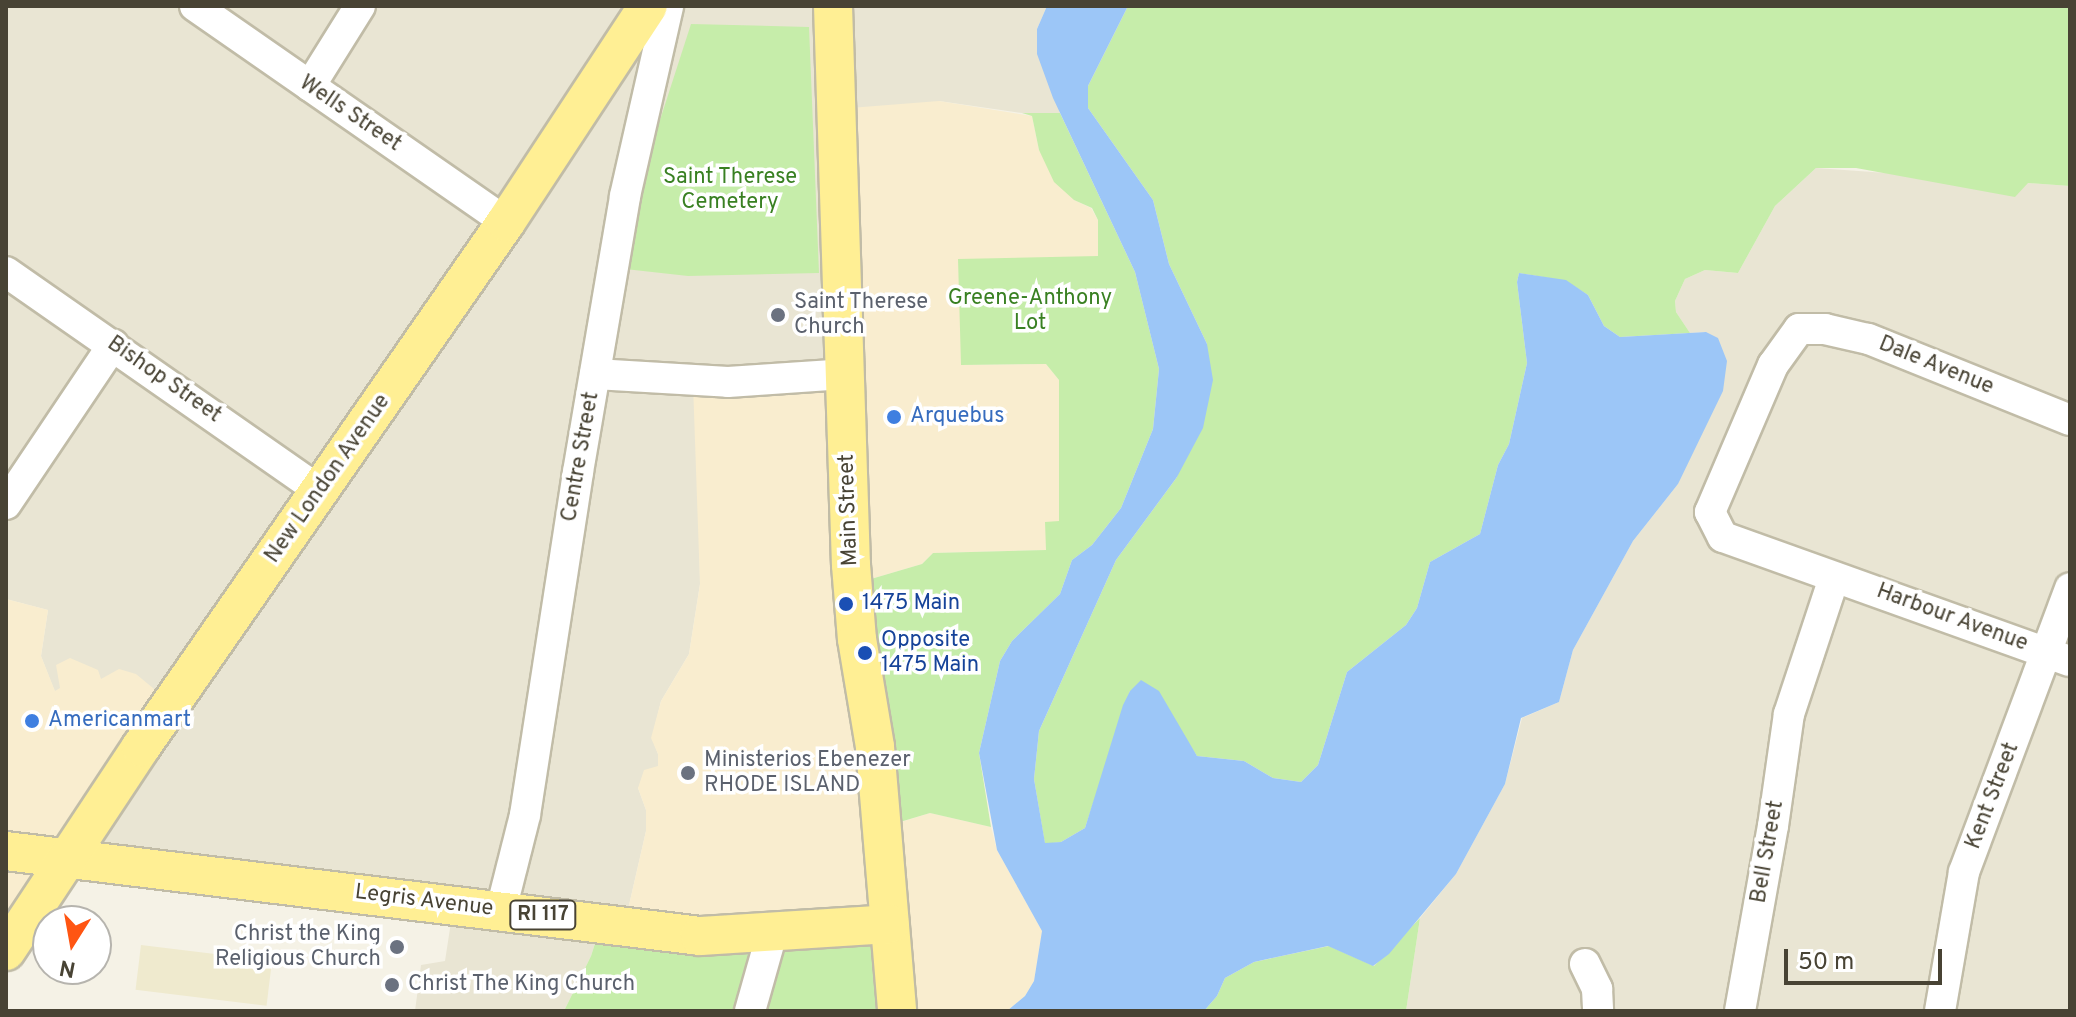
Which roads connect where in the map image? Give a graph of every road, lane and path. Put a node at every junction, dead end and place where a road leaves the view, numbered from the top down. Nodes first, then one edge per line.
1 (195, 6) edge
2 (360, 6) edge
3 (648, 6) edge
4 (668, 6) edge
5 (833, 6) edge
6 (310, 86) junction
7 (506, 222) junction
8 (6, 272) edge
9 (1799, 329) joint
10 (113, 345) junction
11 (595, 374) junction
12 (844, 374) junction
13 (2070, 420) edge
14 (319, 490) junction
15 (6, 504) edge
16 (1834, 578) junction
17 (2070, 588) edge
18 (2059, 657) edge
19 (6, 851) edge
20 (68, 858) junction
21 (501, 910) junction
22 (890, 924) junction
23 (772, 933) junction
24 (6, 951) edge
25 (1585, 964) dead end
26 (896, 1001) edge
27 (750, 1011) edge
28 (1598, 1011) edge
29 (1740, 1011) edge
30 (1940, 1011) edge

1 - 6 street, Wells Street
2 - 6 street
3 - 7 main road, New London Avenue
4 - 11 street, Centre Street
5 - 12 main road, Main Street
6 - 7 street, Wells Street
7 - 14 main road, New London Avenue
8 - 10 street, Bishop Street
9 - 13 street, Dale Avenue
9 - 16 street, Harbour Avenue
10 - 14 street, Bishop Street
10 - 15 street
11 - 12 street
11 - 21 street, Centre Street
12 - 22 main road, Main Street
14 - 20 main road, New London Avenue
16 - 18 street, Harbour Avenue
16 - 29 street, Bell Street
17 - 18 street, Kent Street
18 - 30 street, Kent Street
19 - 20 main road, Legris Avenue / RI 117
20 - 21 main road, Legris Avenue / RI 117
20 - 24 main road, New London Avenue
21 - 23 main road, Legris Avenue / RI 117
22 - 23 main road, Legris Avenue / RI 117
22 - 26 main road, Main Street
23 - 27 street
25 - 28 street

